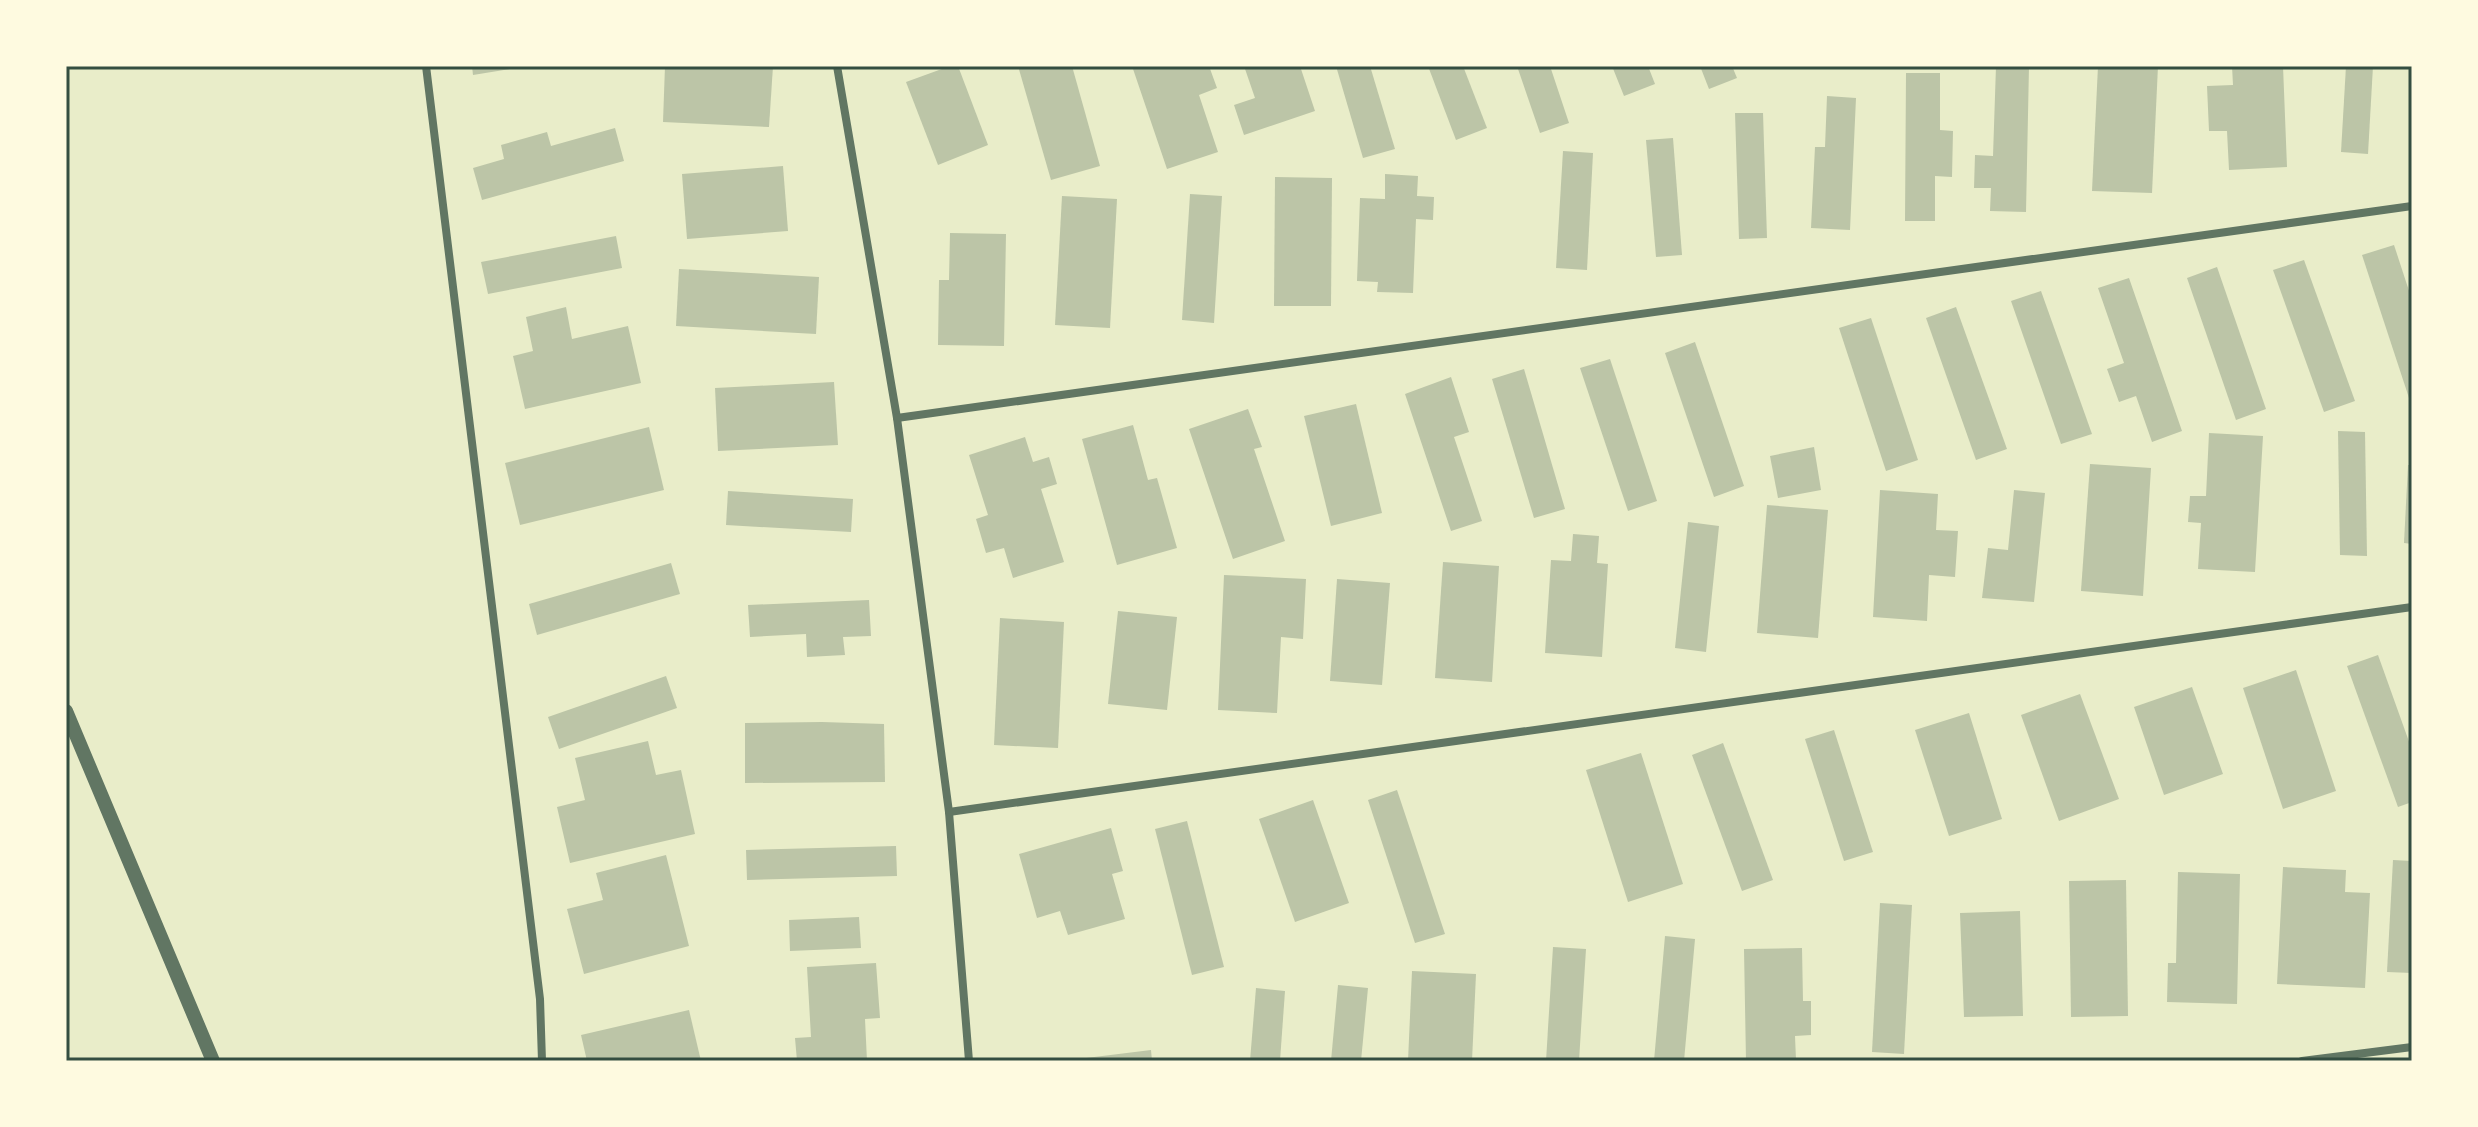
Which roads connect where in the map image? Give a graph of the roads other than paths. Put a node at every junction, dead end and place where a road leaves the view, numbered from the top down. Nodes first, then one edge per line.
1 (426, 66) edge
2 (837, 66) edge
3 (2412, 206) edge
4 (897, 418) junction
5 (2412, 607) edge
6 (66, 711) edge
7 (949, 812) junction
8 (2412, 1047) edge
9 (213, 1061) edge
10 (542, 1061) edge
11 (969, 1061) edge
12 (2302, 1061) edge

1 - 10 street
2 - 4 street
3 - 4 street
4 - 7 street
5 - 7 street
6 - 9 street
7 - 11 street
8 - 12 street

